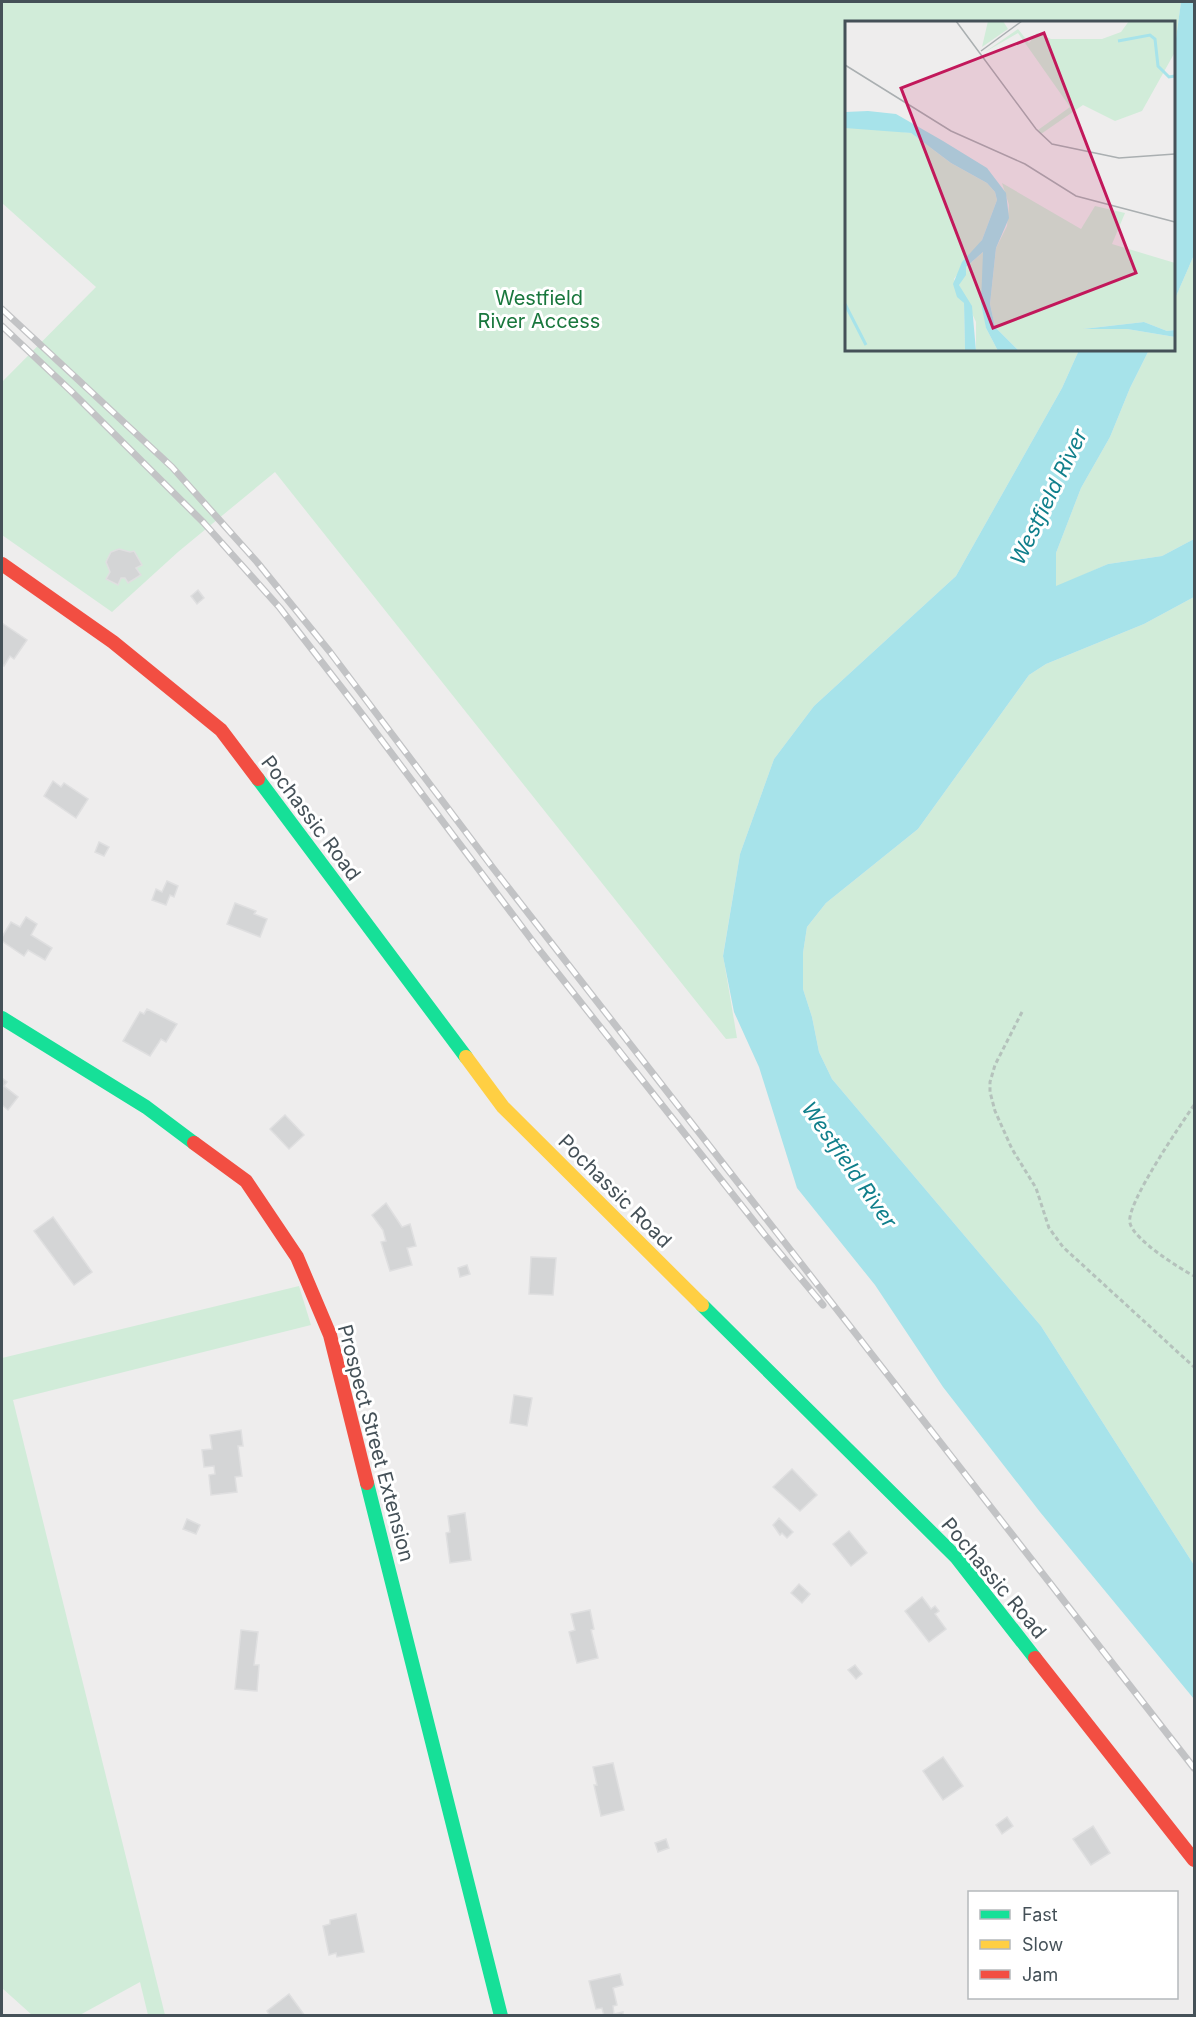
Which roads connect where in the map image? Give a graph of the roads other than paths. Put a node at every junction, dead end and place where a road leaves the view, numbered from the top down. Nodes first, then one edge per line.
1 (2, 564) edge
2 (2, 1018) edge
3 (1194, 1860) edge
4 (501, 2016) edge

1 - 3 street, Pochassic Road
2 - 4 street, Prospect Street Extension

